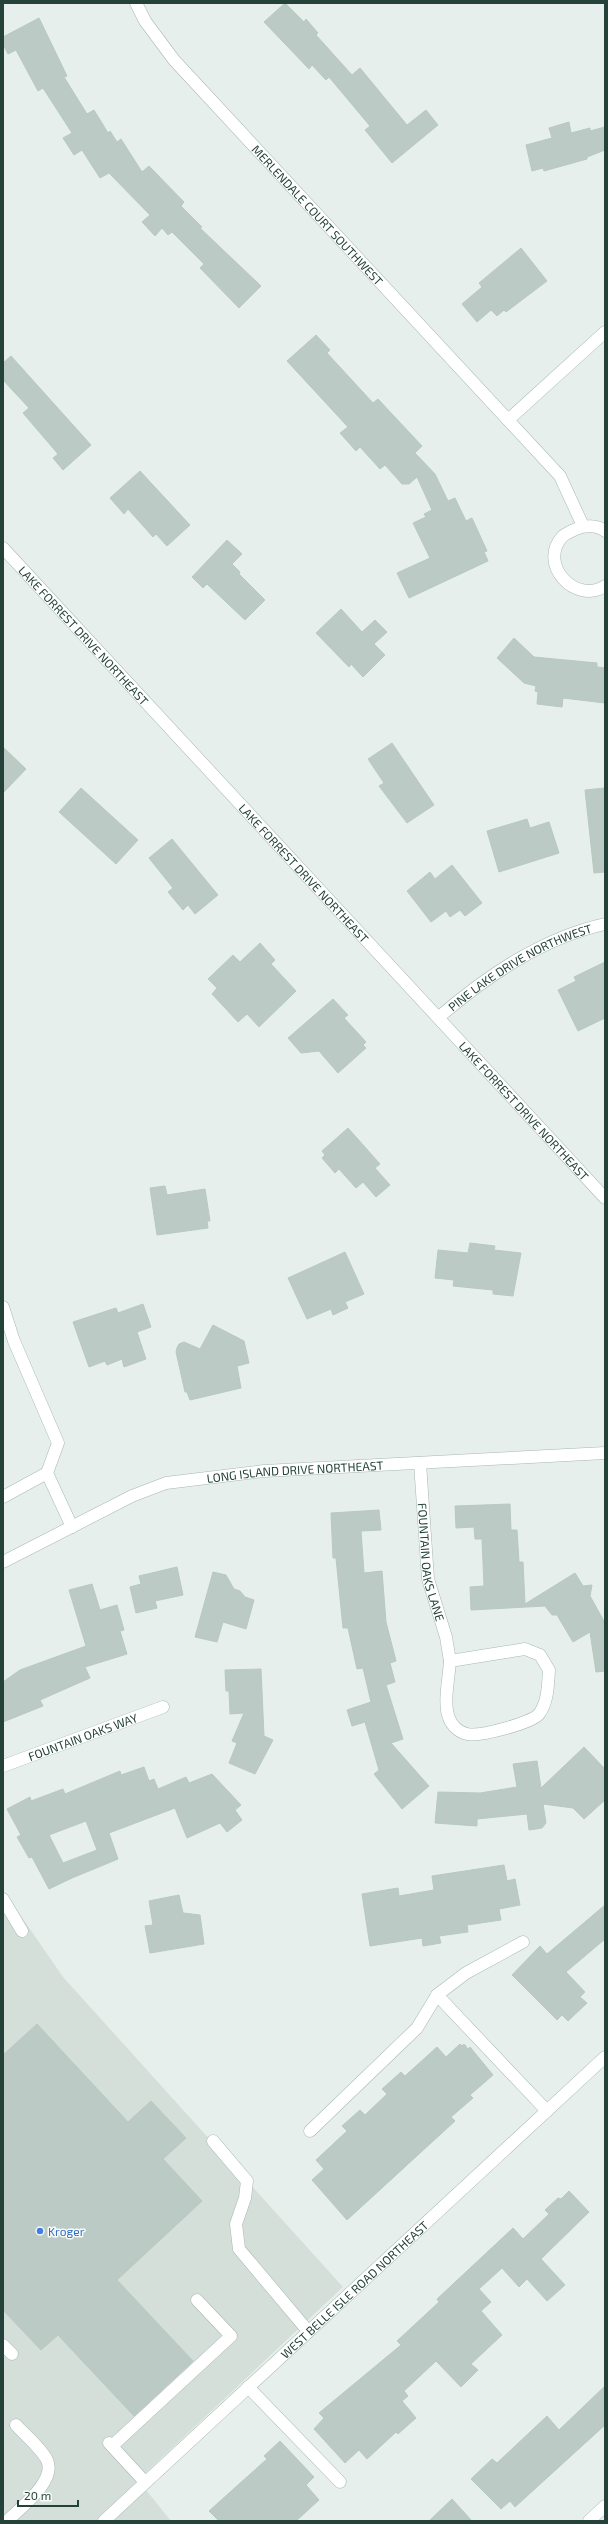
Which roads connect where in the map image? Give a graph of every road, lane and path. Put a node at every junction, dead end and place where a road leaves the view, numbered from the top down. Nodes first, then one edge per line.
1 (136, 3) edge
2 (605, 332) edge
3 (508, 420) junction
4 (583, 526) junction
5 (605, 531) edge
6 (3, 548) edge
7 (605, 586) edge
8 (605, 924) edge
9 (439, 1017) junction
10 (605, 1198) edge
11 (3, 1307) edge
12 (605, 1453) edge
13 (420, 1462) junction
14 (47, 1473) junction
15 (3, 1496) edge
16 (72, 1527) junction
17 (3, 1562) edge
18 (450, 1661) junction
19 (163, 1707) dead end
20 (3, 1766) edge
21 (3, 1898) edge
22 (22, 1931) dead end
23 (523, 1942) dead end
24 (437, 1995) junction
25 (605, 2058) edge
26 (547, 2111) junction
27 (310, 2131) dead end
28 (213, 2141) dead end
29 (197, 2300) dead end
30 (308, 2331) junction
31 (3, 2345) edge
32 (12, 2354) dead end
33 (248, 2386) junction
34 (16, 2425) dead end
35 (146, 2482) junction
36 (340, 2482) dead end
37 (605, 2506) edge
38 (7, 2521) edge
39 (104, 2521) edge
40 (589, 2521) edge

1 - 3 street, MERLENDALE COURT SOUTHWEST
2 - 3 street
3 - 4 street, MERLENDALE COURT SOUTHWEST
4 - 5 street
4 - 7 street
6 - 9 street, LAKE FORREST DRIVE NORTHEAST
8 - 9 street, PINE LAKE DRIVE NORTHWEST
9 - 10 street, LAKE FORREST DRIVE NORTHEAST
11 - 14 street
12 - 13 street, LONG ISLAND DRIVE NORTHEAST
13 - 16 street, LONG ISLAND DRIVE NORTHEAST
13 - 18 street, FOUNTAIN OAKS LANE
14 - 15 street
14 - 16 street
16 - 17 street, LONG ISLAND DRIVE NORTHEAST
18 - 18 street
19 - 20 street, FOUNTAIN OAKS WAY
21 - 22 street
23 - 24 street
24 - 26 street
24 - 27 street
25 - 26 street, WEST BELLE ISLE ROAD NORTHEAST
26 - 30 street, WEST BELLE ISLE ROAD NORTHEAST
28 - 30 street
29 - 35 street
30 - 33 street, WEST BELLE ISLE ROAD NORTHEAST
31 - 32 street
33 - 35 street, WEST BELLE ISLE ROAD NORTHEAST
33 - 36 street
34 - 38 street
35 - 39 street, WEST BELLE ISLE ROAD NORTHEAST
37 - 40 street

